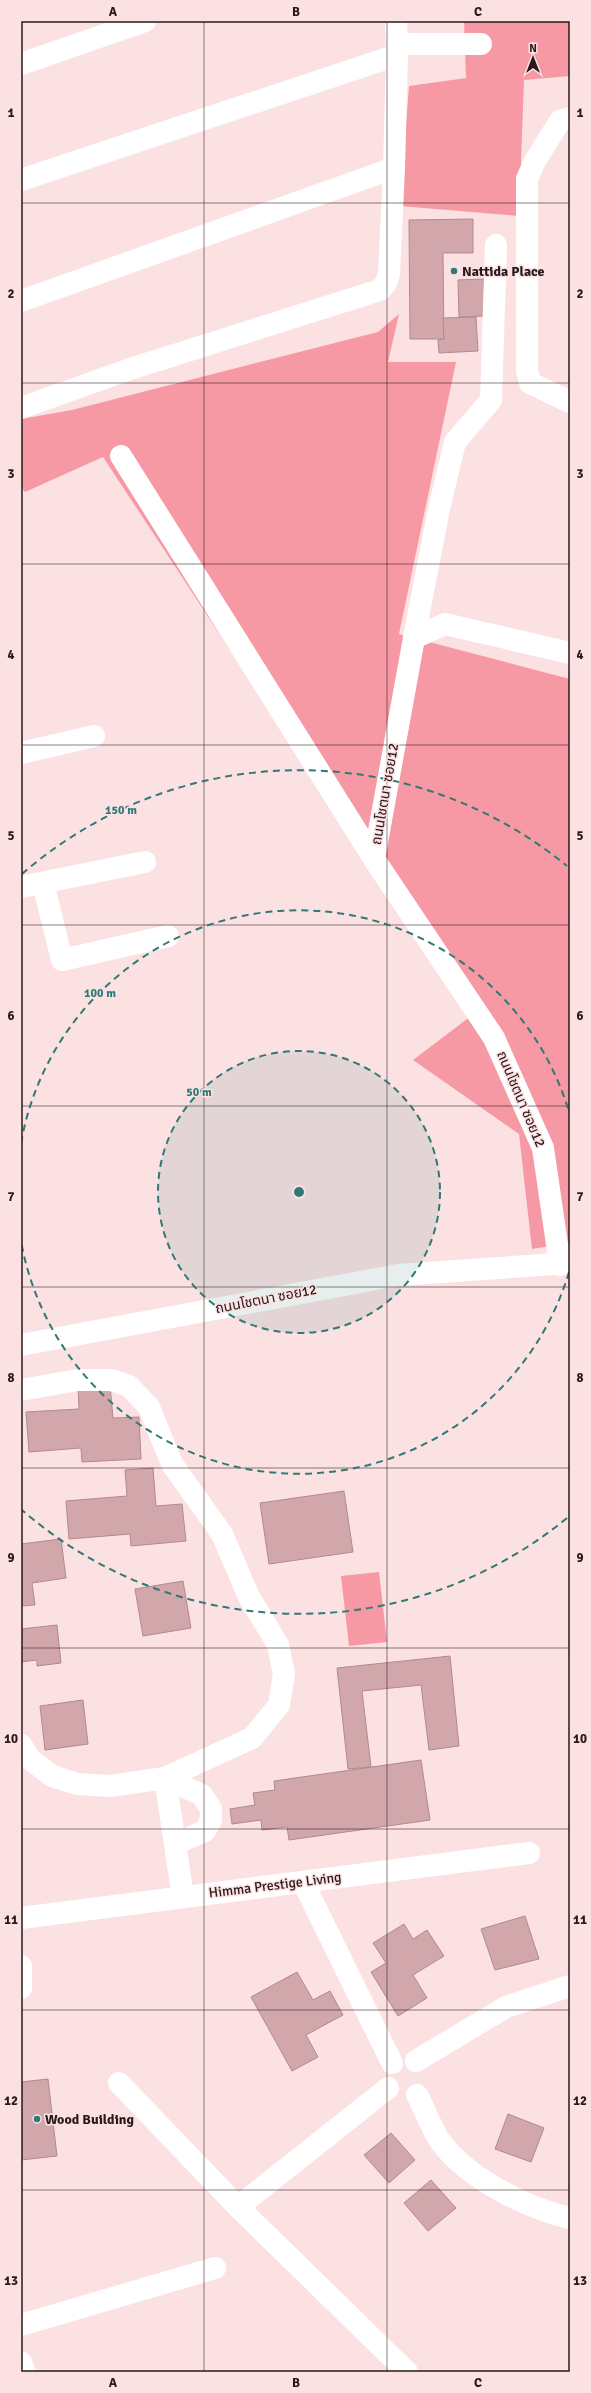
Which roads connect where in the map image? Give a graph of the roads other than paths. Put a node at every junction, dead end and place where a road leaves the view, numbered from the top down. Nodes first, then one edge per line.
1 (145, 21) edge
2 (396, 21) edge
3 (481, 44) dead end
4 (397, 50) junction
5 (21, 64) edge
6 (570, 118) edge
7 (394, 168) junction
8 (21, 180) edge
9 (496, 246) dead end
10 (21, 301) edge
11 (570, 402) edge
12 (21, 408) edge
13 (120, 456) dead end
14 (414, 638) junction
15 (570, 653) edge
16 (94, 736) dead end
17 (21, 753) edge
18 (374, 859) junction
19 (145, 862) dead end
20 (43, 883) junction
21 (21, 887) edge
22 (168, 936) dead end
23 (565, 1264) edge
24 (21, 1345) edge
25 (21, 1390) edge
26 (21, 1746) edge
27 (165, 1778) junction
28 (175, 1844) junction
29 (529, 1853) dead end
30 (303, 1882) junction
31 (183, 1897) junction
32 (21, 1918) edge
33 (21, 1966) edge
34 (570, 1986) edge
35 (21, 1988) edge
36 (416, 2061) junction
37 (392, 2063) junction
38 (119, 2083) dead end
39 (388, 2088) junction
40 (417, 2094) junction
41 (238, 2207) junction
42 (570, 2218) edge
43 (215, 2268) dead end
44 (21, 2325) edge
45 (21, 2362) edge
46 (25, 2372) edge
47 (407, 2372) edge

1 - 5 street
2 - 4 street
3 - 4 street
4 - 7 street
4 - 8 street
6 - 11 street
7 - 10 street
7 - 12 street
9 - 14 street, ถนนโชตนา ซอย12
13 - 18 street
14 - 15 street
14 - 18 street, ถนนโชตนา ซอย12
16 - 17 street
18 - 23 street, ถนนโชตนา ซอย12
19 - 20 street
20 - 21 street
20 - 22 street
23 - 24 street, ถนนโชตนา ซอย12
25 - 27 street
26 - 27 street
27 - 28 street
27 - 28 street
28 - 31 street
29 - 30 street, Himma Prestige Living
30 - 31 street, Himma Prestige Living
30 - 37 street
31 - 32 street, Himma Prestige Living
33 - 35 street
34 - 36 street
36 - 37 street
36 - 40 street
37 - 39 street
38 - 41 street
39 - 40 street
39 - 41 street
40 - 42 street
41 - 47 street
43 - 44 street
45 - 46 street

